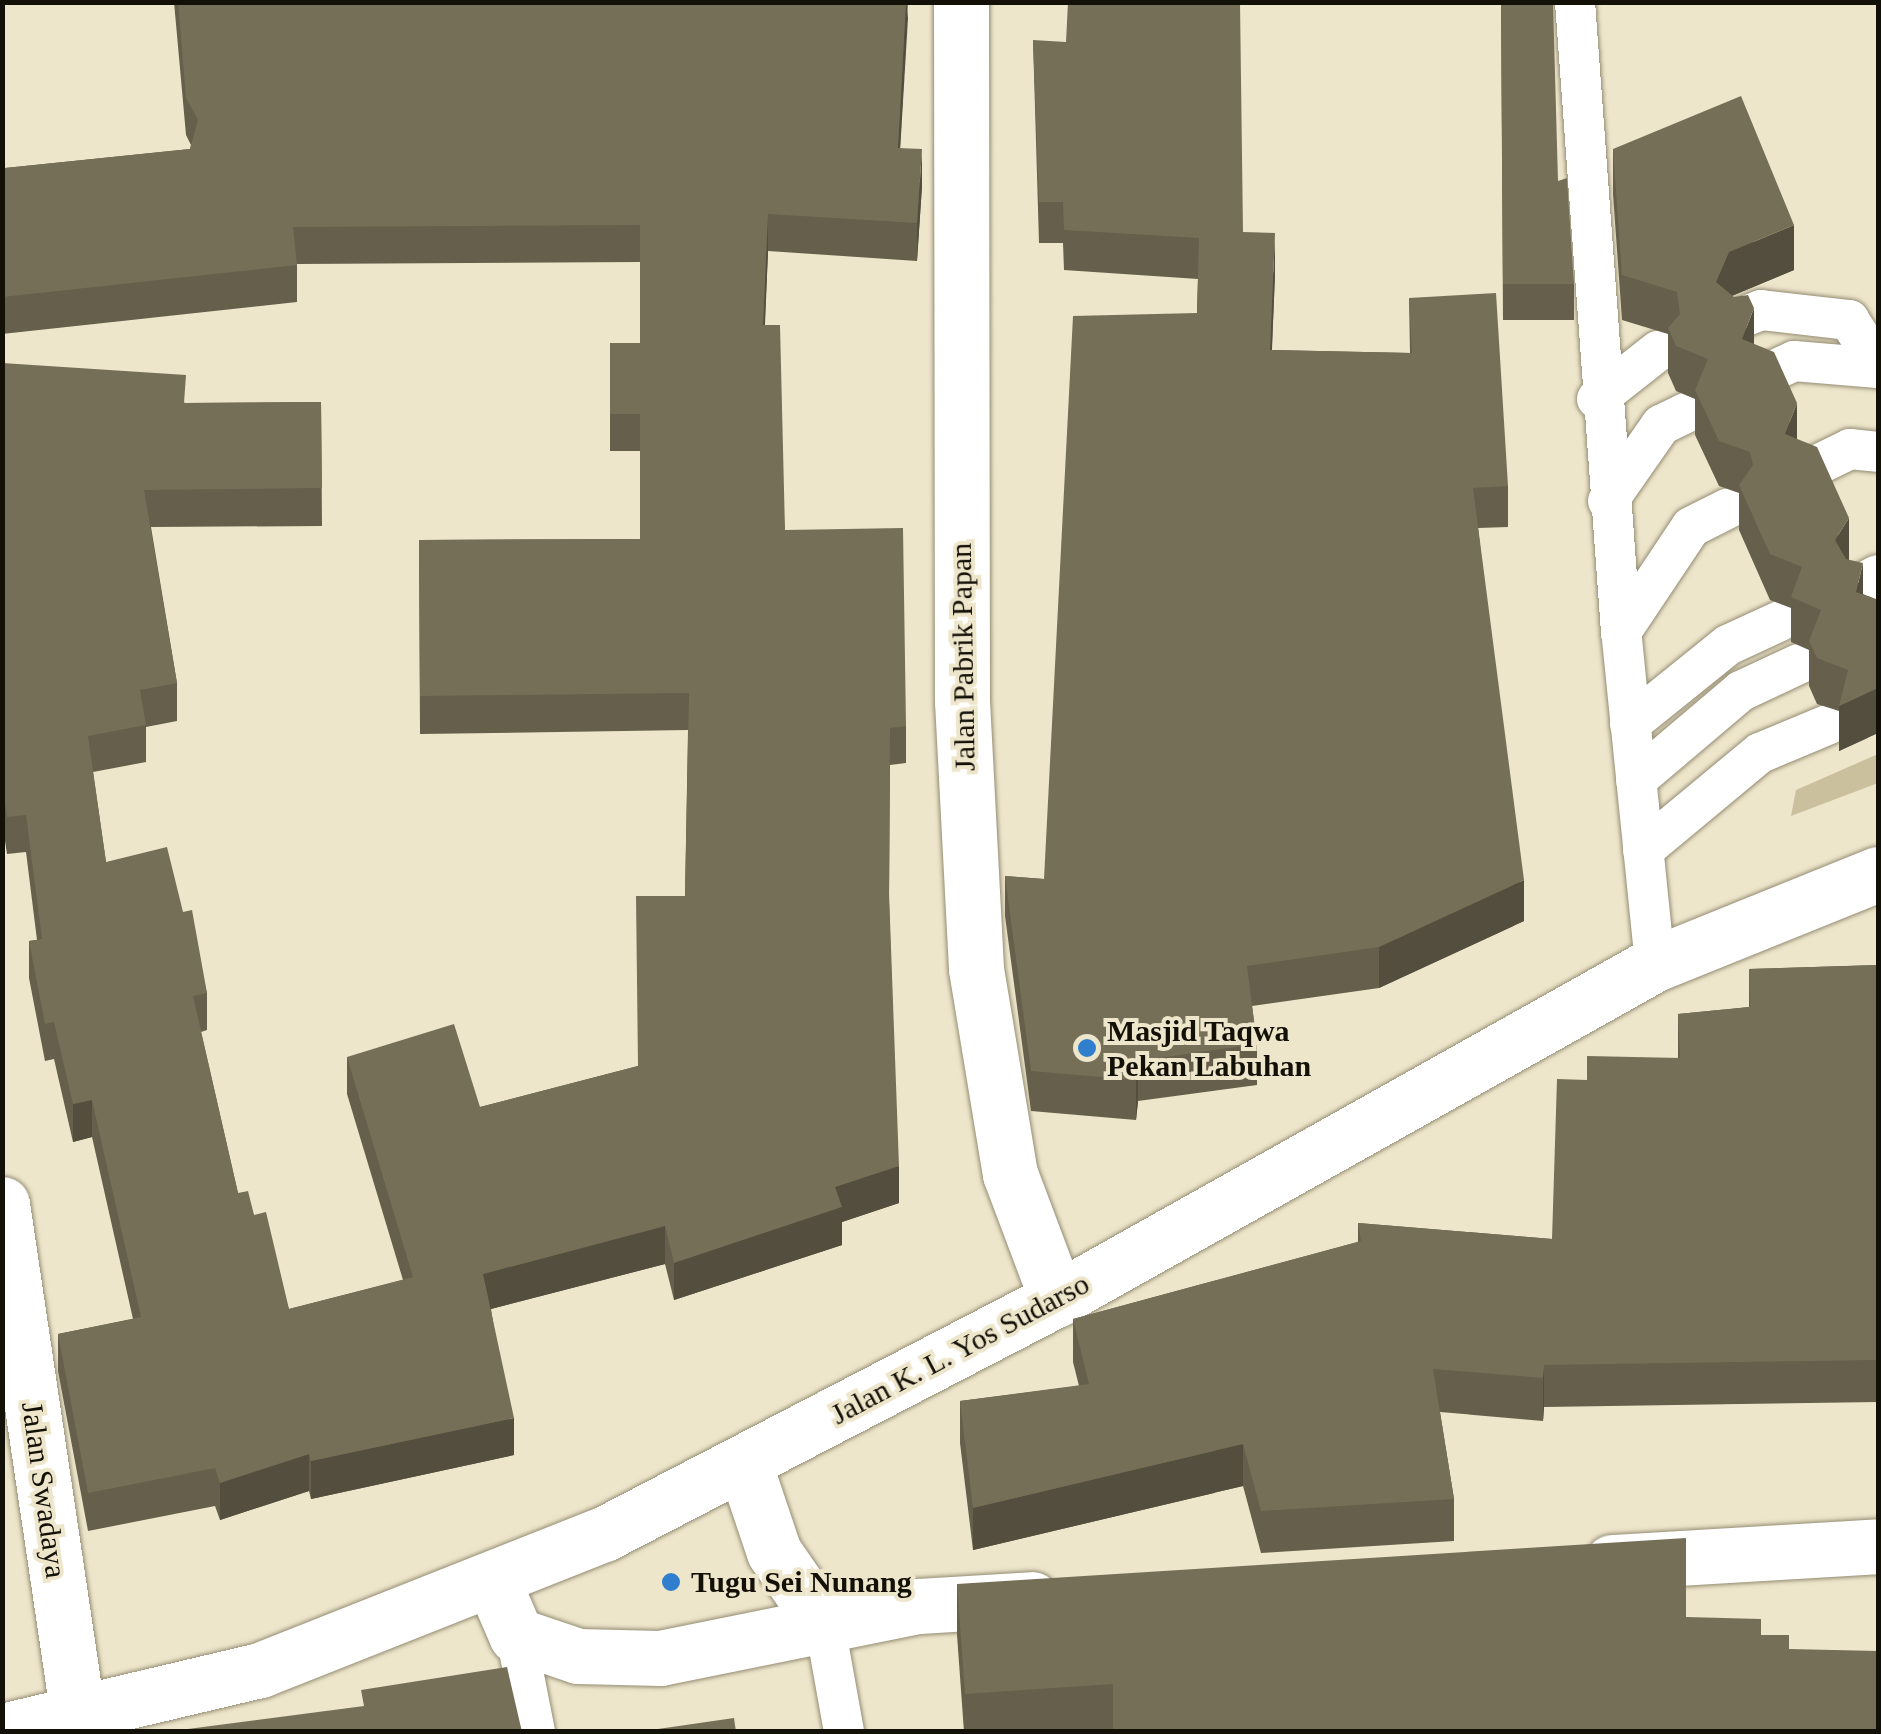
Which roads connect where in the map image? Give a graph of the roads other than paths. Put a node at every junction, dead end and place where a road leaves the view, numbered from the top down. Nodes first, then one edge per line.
1 (961, 2) edge
2 (1575, 2) edge
3 (1738, 319) edge
4 (1658, 350) dead end
5 (1878, 367) edge
6 (1764, 376) edge
7 (1597, 399) junction
8 (1686, 413) dead end
9 (1878, 452) edge
10 (1807, 470) edge
11 (1608, 501) junction
12 (1729, 508) dead end
13 (1780, 622) dead end
14 (1621, 632) junction
15 (1798, 664) dead end
16 (1630, 724) junction
17 (1827, 726) dead end
18 (1636, 780) junction
19 (1643, 850) junction
20 (1878, 874) edge
21 (1655, 964) junction
22 (2, 1204) edge
23 (1057, 1299) junction
24 (744, 1463) junction
25 (1878, 1546) edge
26 (1550, 1566) edge
27 (494, 1584) junction
28 (1077, 1596) edge
29 (825, 1626) junction
30 (516, 1635) junction
31 (78, 1716) junction
32 (2, 1731) edge
33 (535, 1732) edge
34 (844, 1732) edge

1 - 23 main road, Jalan Pabrik Papan
2 - 7 lane
3 - 5 lane
4 - 7 lane
5 - 6 lane
7 - 11 lane
8 - 11 lane
9 - 10 lane
11 - 14 lane
12 - 14 lane
13 - 16 lane
14 - 16 lane
15 - 18 lane
16 - 18 lane
17 - 19 lane
18 - 19 lane
19 - 21 lane
20 - 21 main road, Jalan K. L. Yos Sudarso
21 - 23 main road, Jalan K. L. Yos Sudarso
22 - 31 main road, Jalan Swadaya
23 - 24 main road, Jalan K. L. Yos Sudarso
24 - 27 main road, Jalan K. L. Yos Sudarso
24 - 29 main road
25 - 26 main road
27 - 30 main road
27 - 31 main road, Jalan K. L. Yos Sudarso
28 - 29 main road
29 - 30 main road
29 - 34 lane
30 - 33 lane
31 - 32 main road, Jalan K. L. Yos Sudarso

